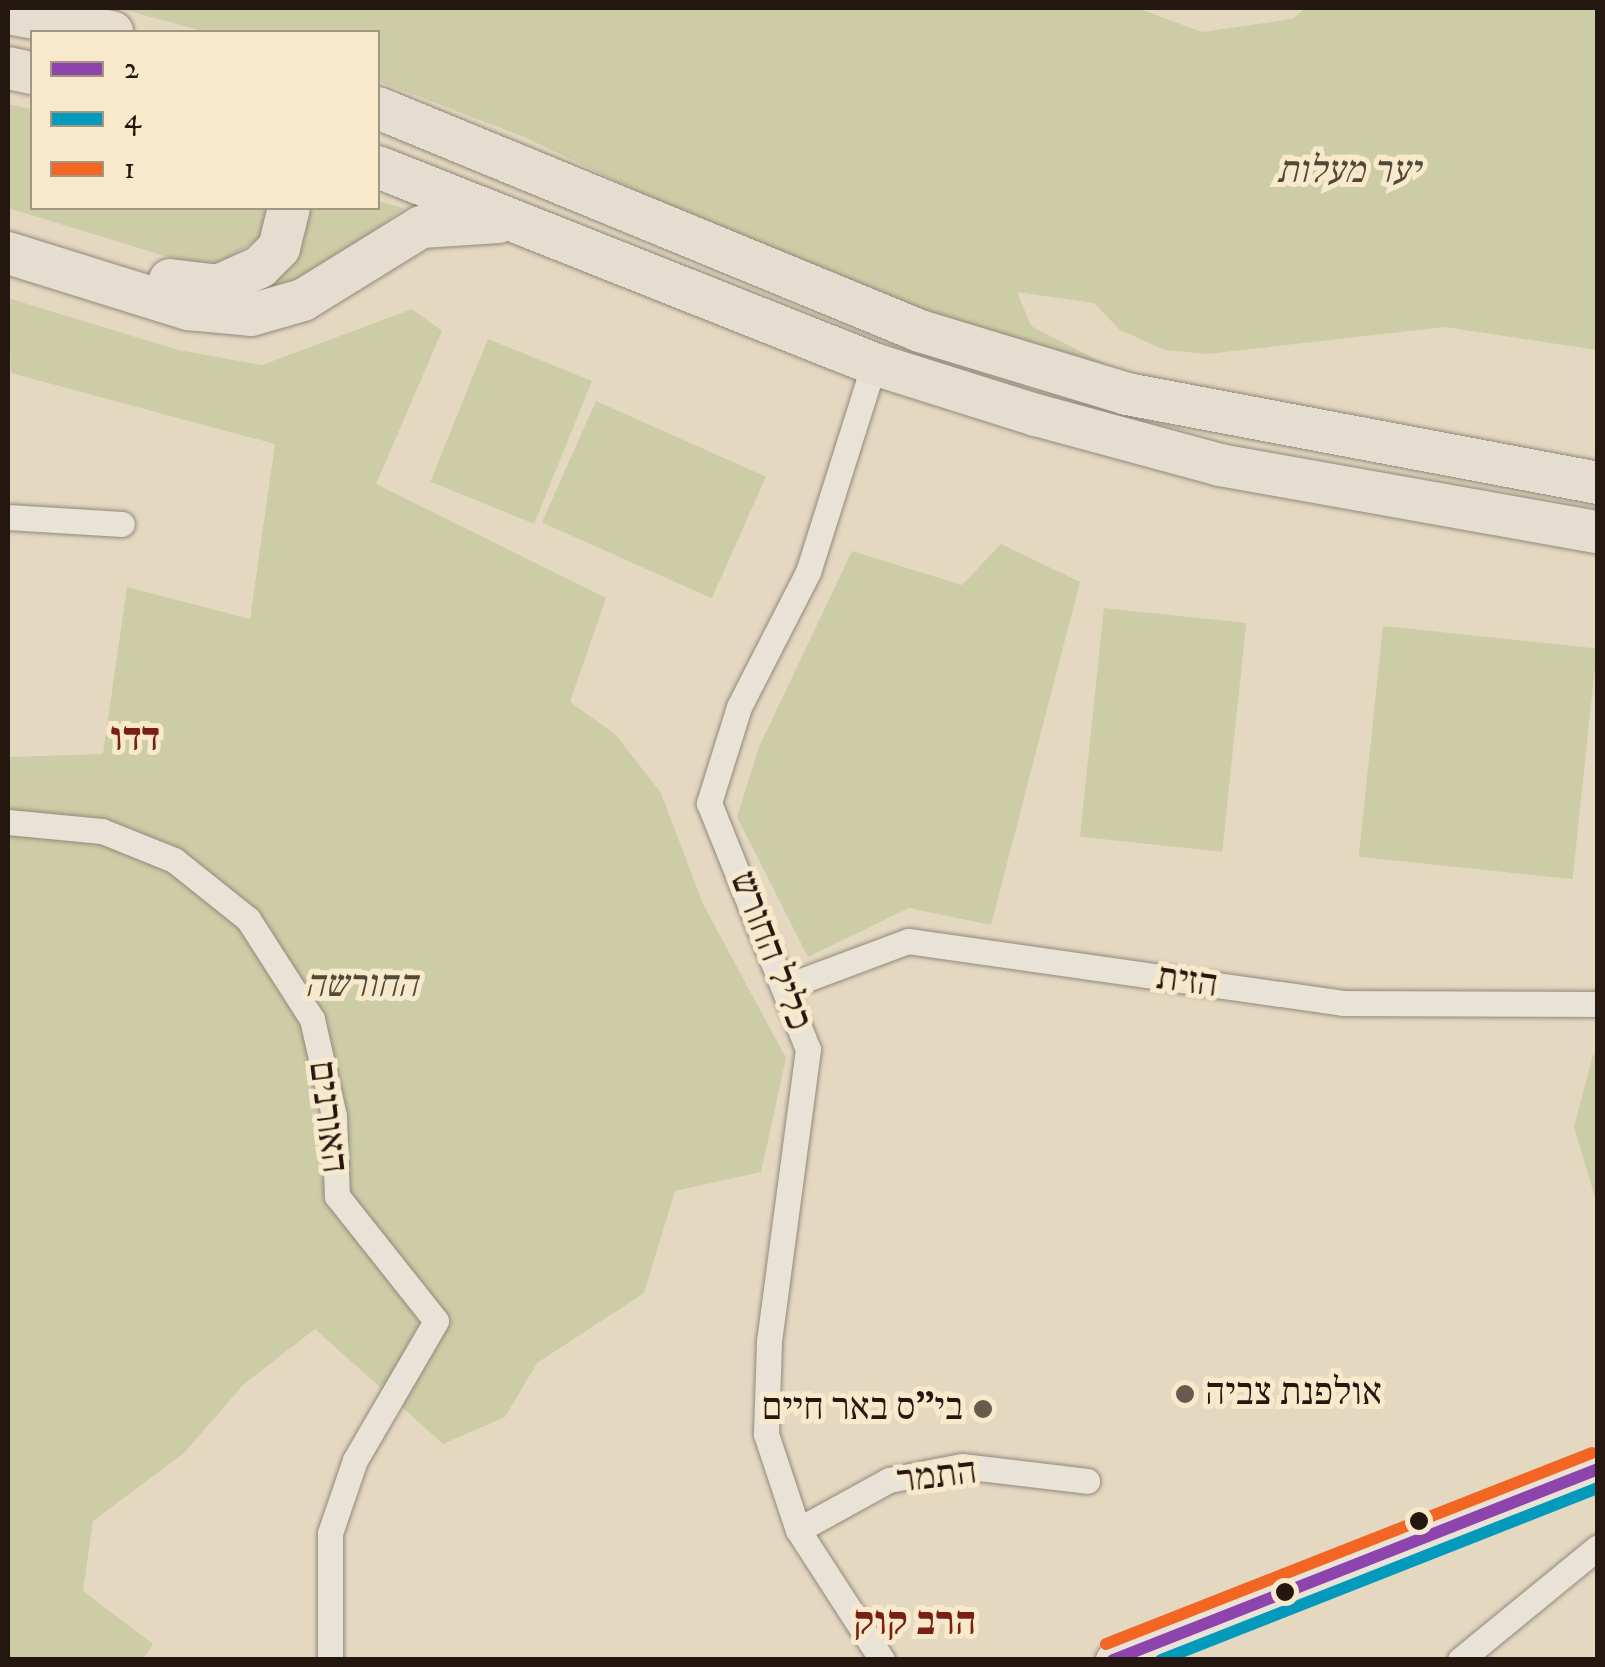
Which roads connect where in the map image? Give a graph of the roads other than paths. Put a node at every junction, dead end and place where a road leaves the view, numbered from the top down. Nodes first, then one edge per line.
1 (81, 8) edge
2 (8, 13) edge
3 (101, 30) edge
4 (129, 30) edge
5 (380, 109) edge
6 (380, 168) edge
7 (288, 210) edge
8 (528, 223) junction
9 (8, 229) edge
10 (8, 254) edge
11 (874, 364) junction
12 (1598, 483) edge
13 (8, 517) edge
14 (122, 524) dead end
15 (1598, 532) edge
16 (8, 822) edge
17 (785, 987) junction
18 (1598, 1004) edge
19 (1598, 1469) edge
20 (1087, 1481) dead end
21 (798, 1530) junction
22 (1598, 1548) edge
23 (330, 1660) edge
24 (882, 1660) edge
25 (1112, 1660) edge
26 (1460, 1660) edge

1 - 4 highway
2 - 3 highway
5 - 12 highway
6 - 8 highway
7 - 9 highway
8 - 10 highway
8 - 11 highway
11 - 15 highway
11 - 17 street, כליל החורש
13 - 14 street
16 - 23 street, האורנים
17 - 18 street, הזית
17 - 21 street, כליל החורש
19 - 25 street
20 - 21 street, התמר
21 - 24 street, כליל החורש
22 - 26 street

